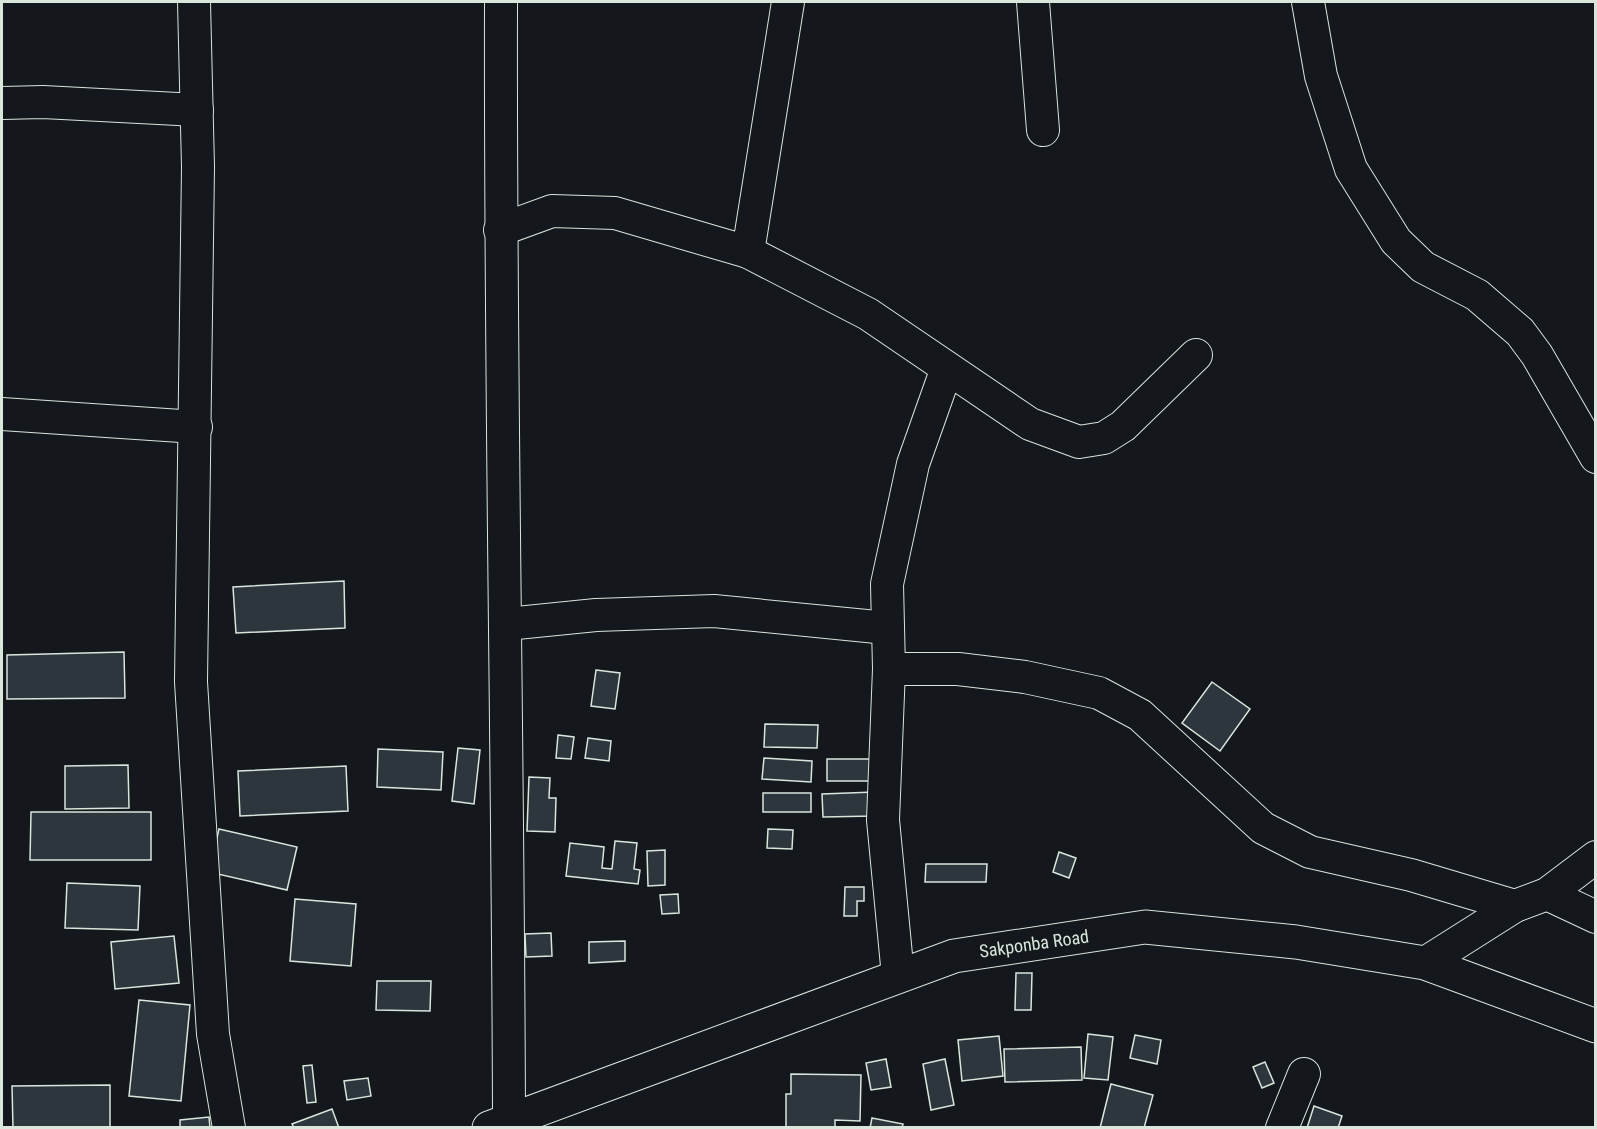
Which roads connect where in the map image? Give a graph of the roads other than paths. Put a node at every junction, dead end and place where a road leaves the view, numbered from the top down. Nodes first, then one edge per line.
1 (194, 2) edge
2 (501, 2) edge
3 (788, 2) edge
4 (1033, 2) edge
5 (1308, 2) edge
6 (2, 103) edge
7 (197, 110) junction
8 (1043, 130) dead end
9 (500, 230) junction
10 (748, 252) junction
11 (1196, 355) dead end
12 (947, 368) junction
13 (2, 414) edge
14 (196, 428) junction
15 (1596, 457) edge
16 (506, 624) junction
17 (887, 628) junction
18 (889, 669) junction
19 (1596, 857) edge
20 (1546, 894) junction
21 (1515, 906) junction
22 (1596, 917) edge
23 (1425, 963) junction
24 (898, 976) junction
25 (1596, 1026) edge
26 (1304, 1074) dead end
27 (499, 1123) edge
28 (229, 1128) edge
29 (1282, 1128) edge

1 - 7 street
2 - 9 street
3 - 10 street
4 - 8 street
5 - 15 street
6 - 7 street
7 - 14 street
9 - 10 street
9 - 16 street
10 - 12 street
11 - 12 street
12 - 17 street
13 - 14 street
14 - 28 street
16 - 17 street
16 - 27 street
17 - 18 street
18 - 21 street
18 - 24 street
19 - 20 street
20 - 21 street
20 - 22 street
21 - 23 street
23 - 24 main road, Sakponba Road
23 - 25 main road, Sakponba Road
24 - 27 main road, Sakponba Road
26 - 29 street

